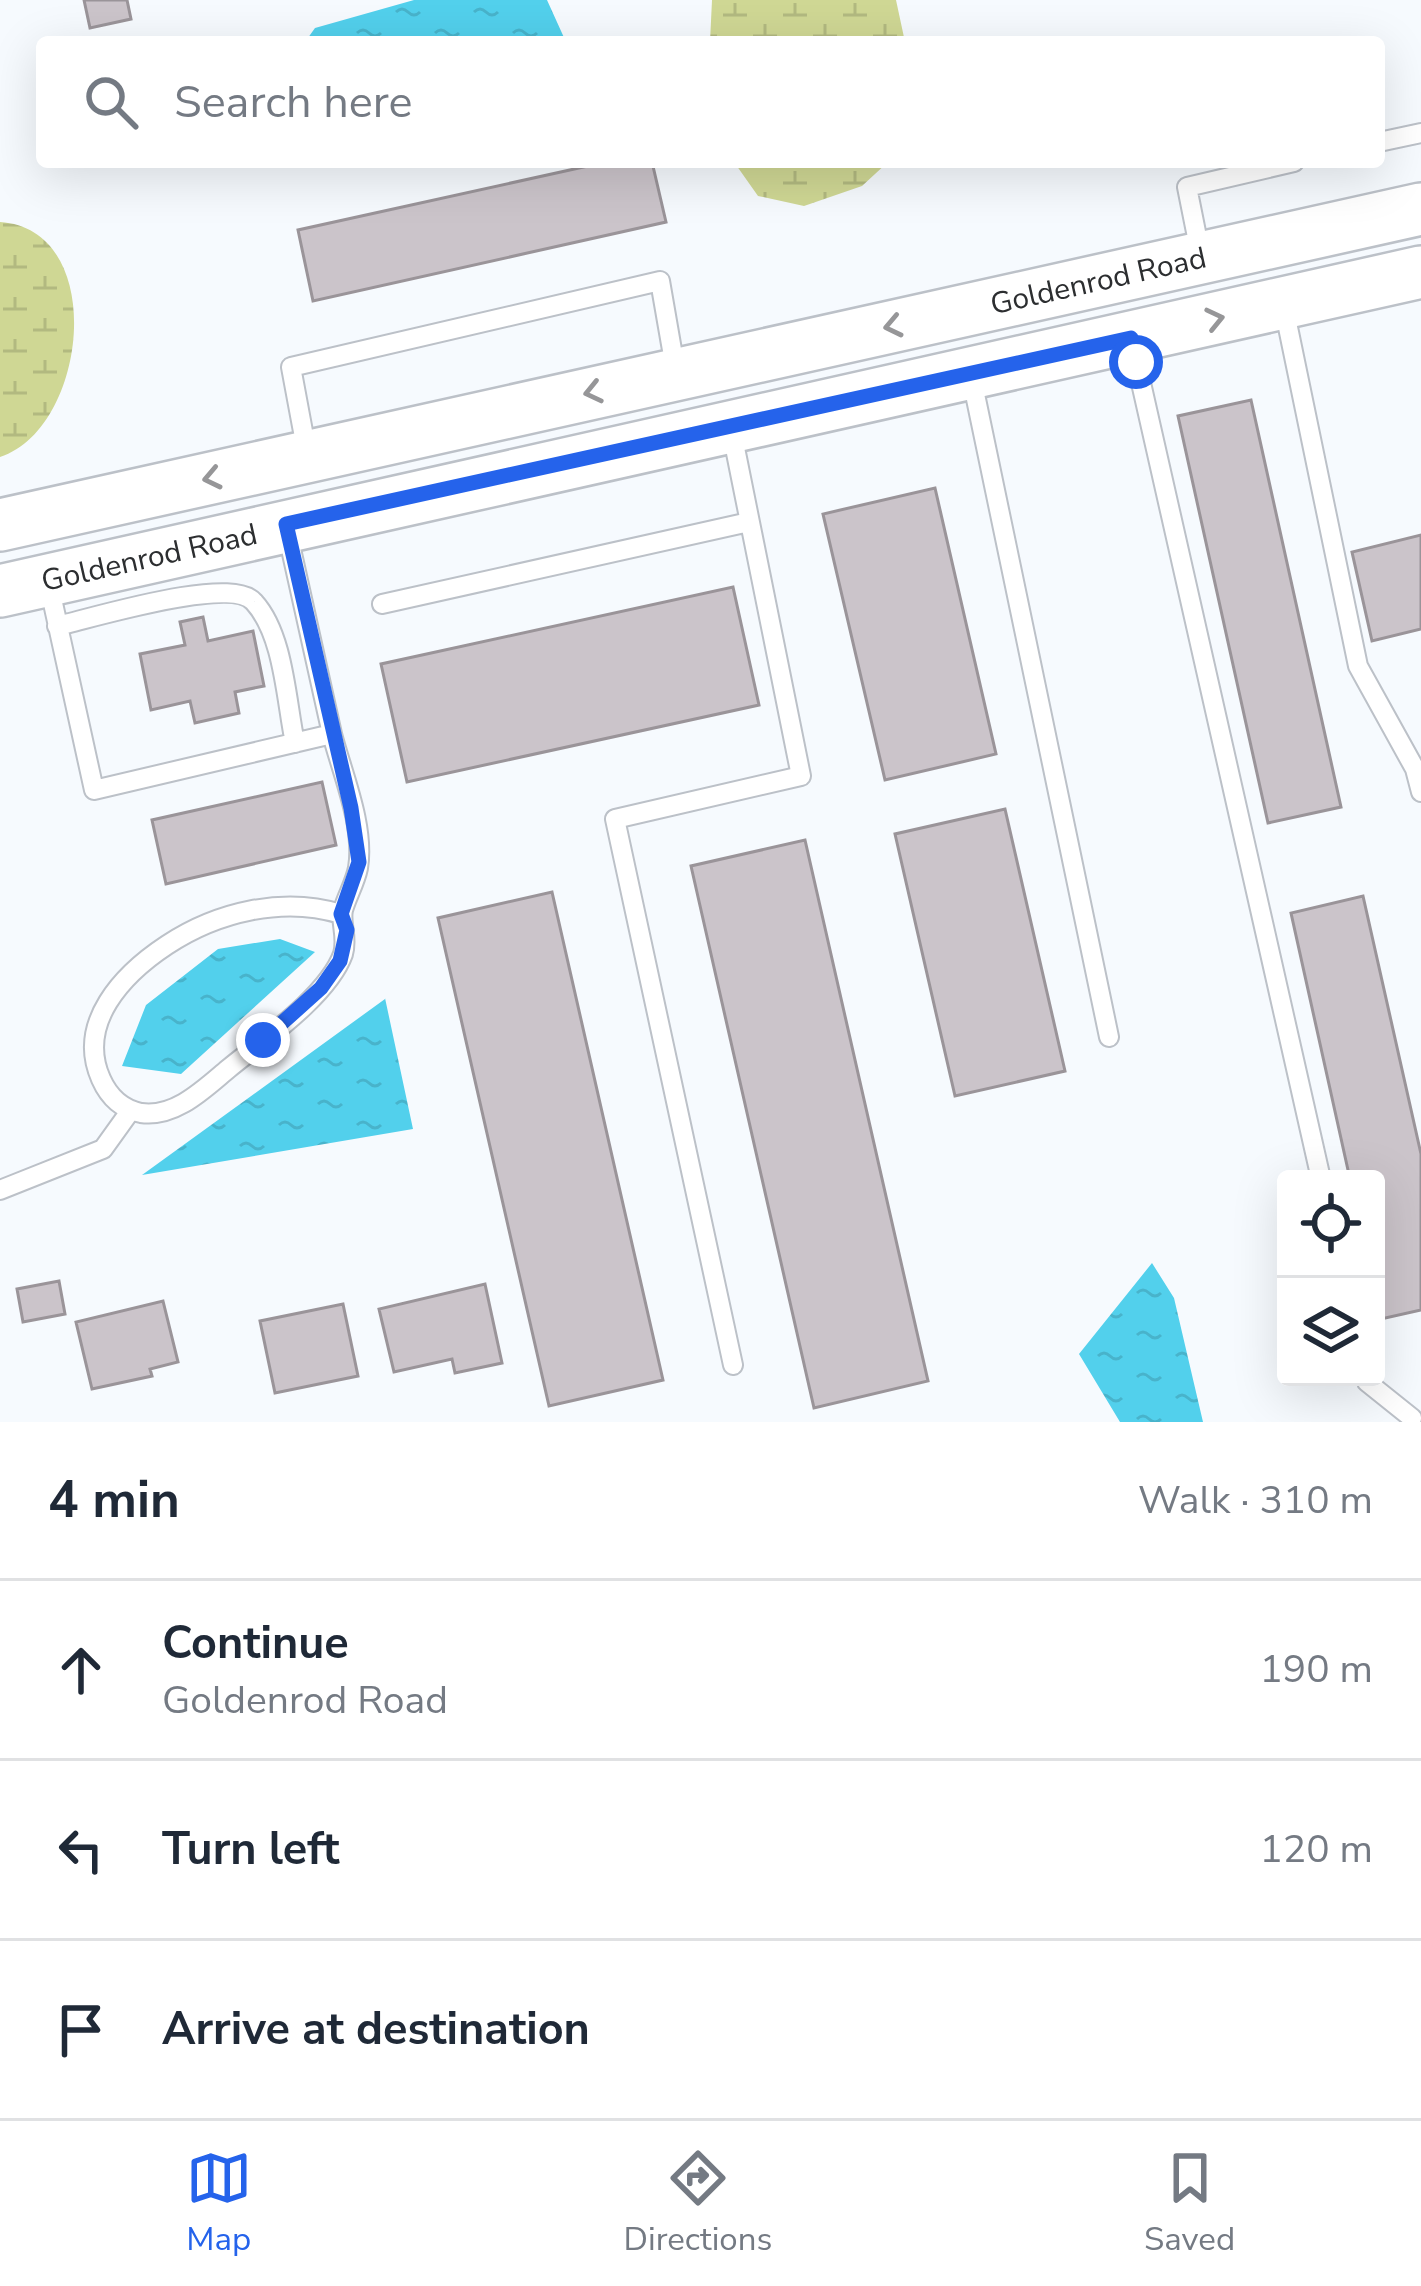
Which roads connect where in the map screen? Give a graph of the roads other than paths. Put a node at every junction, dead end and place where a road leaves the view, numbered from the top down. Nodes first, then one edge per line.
1 (1421, 133) edge
2 (1385, 141) edge
3 (1268, 168) edge
4 (1421, 209) edge
5 (1201, 257) junction
6 (1421, 272) edge
7 (1283, 303) junction
8 (1131, 338) junction
9 (789, 349) junction
10 (676, 373) junction
11 (971, 375) junction
12 (731, 428) junction
13 (609, 455) junction
14 (308, 457) junction
15 (749, 522) junction
16 (286, 524) junction
17 (0, 525) edge
18 (35, 599) edge
19 (382, 604) dead end
20 (332, 734) junction
21 (295, 743) junction
22 (1421, 792) edge
23 (341, 914) junction
24 (1109, 1037) dead end
25 (131, 1110) junction
26 (1319, 1170) edge
27 (0, 1190) edge
28 (734, 1365) dead end
29 (1372, 1386) edge
30 (1412, 1418) dead end

1 - 2 lane
3 - 5 lane
4 - 5 main road, Goldenrod Road
5 -> 9 main road, Goldenrod Road
6 - 7 main road, Goldenrod Road
8 -> 7 main road, Goldenrod Road
7 - 22 lane
8 - 11 main road, Goldenrod Road
8 - 26 lane
9 - 10 main road, Goldenrod Road
9 - 12 main road
10 - 13 main road
10 -> 14 main road, Goldenrod Road
10 - 14 lane
11 - 12 main road, Goldenrod Road
11 - 24 lane
12 - 13 main road, Goldenrod Road
12 - 15 lane
13 - 16 main road, Goldenrod Road
14 -> 17 main road, Goldenrod Road
15 - 19 lane
15 - 28 lane
16 - 18 main road, Goldenrod Road
16 - 20 lane
18 - 21 lane
18 - 21 lane
20 - 21 lane
20 - 23 lane
23 - 25 lane
23 - 25 lane
25 - 27 lane
29 - 30 lane

